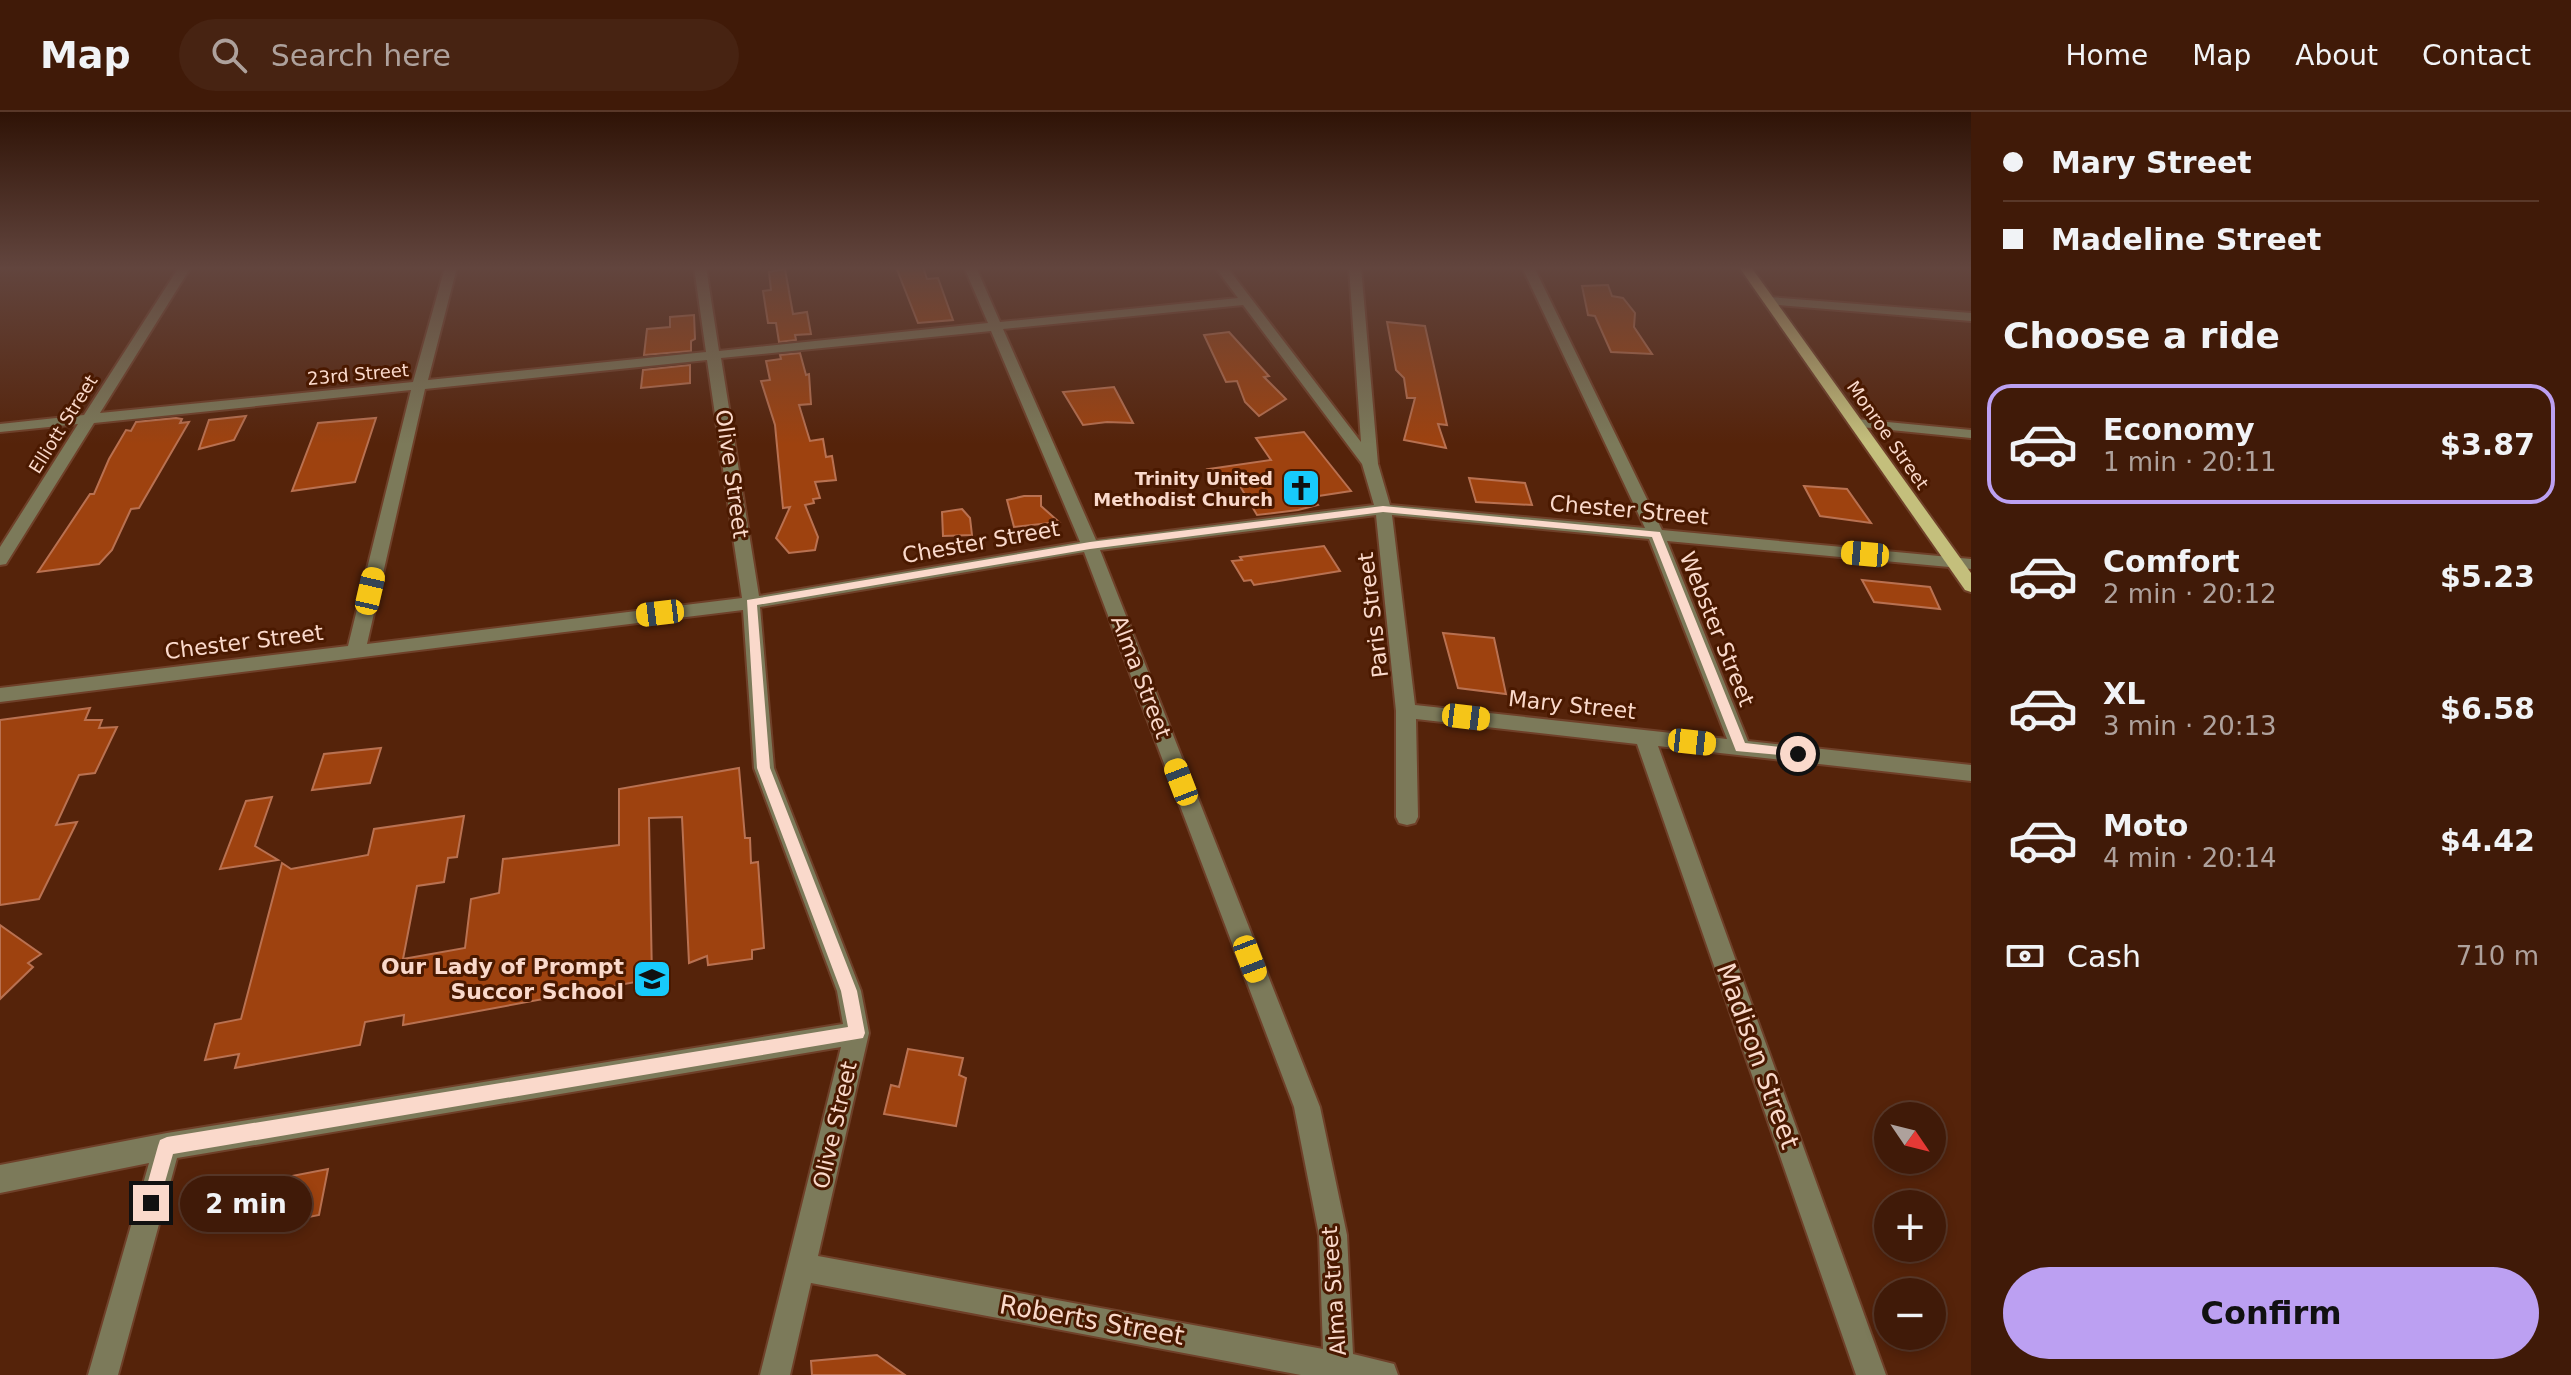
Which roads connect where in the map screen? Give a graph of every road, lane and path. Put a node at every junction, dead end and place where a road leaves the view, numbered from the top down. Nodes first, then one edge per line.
1 (147, 326) edge
2 (435, 326) edge
3 (709, 326) edge
4 (1016, 326) edge
5 (1263, 326) edge
6 (1359, 326) edge
7 (1556, 326) edge
8 (1787, 326) edge
9 (997, 328) junction
10 (714, 356) junction
11 (419, 386) junction
12 (87, 418) junction
13 (1856, 423) junction
14 (0, 428) edge
15 (1971, 434) edge
16 (1370, 464) junction
17 (1383, 509) junction
18 (1656, 535) junction
19 (1090, 546) junction
20 (0, 560) edge
21 (1962, 563) edge
22 (1971, 586) edge
23 (751, 603) junction
24 (356, 650) junction
25 (0, 695) edge
26 (1406, 711) junction
27 (1645, 737) junction
28 (1740, 747) junction
29 (1971, 773) edge
30 (1407, 817) dead end
31 (857, 1033) junction
32 (167, 1146) junction
33 (0, 1179) edge
34 (801, 1267) junction
35 (1339, 1370) edge
36 (103, 1375) edge
37 (775, 1375) edge
38 (1383, 1375) edge
39 (1871, 1375) edge

1 - 12 street, Elliott Street
2 - 11 street
3 - 10 street, Olive Street
4 - 9 street, 23rd Street
5 - 16 street
6 - 16 street, Paris Street
7 - 18 street, Webster Street
8 - 13 main road, Monroe Street
9 - 10 street, 23rd Street
9 - 19 street, Alma Street
10 - 11 street, 23rd Street
10 - 23 street, Olive Street
11 - 12 street, 23rd Street
11 - 24 street
12 - 14 street, 23rd Street
12 - 20 street, Elliott Street
13 - 15 street
13 - 21 main road, Monroe Street
16 - 17 street, Paris Street
17 - 18 street, Chester Street
17 - 19 street, Chester Street
17 - 26 street, Paris Street
18 - 21 street, Chester Street
18 - 28 street, Webster Street
19 - 23 street, Chester Street
19 - 35 street, Alma Street
21 - 22 main road, Monroe Street
23 - 24 street, Chester Street
23 - 31 street, Olive Street
24 - 25 street, Chester Street
26 - 27 street, Mary Street
26 - 30 street, Paris Street
27 - 28 street, Mary Street
27 - 39 street, Madison Street
28 - 29 street, Mary Street
31 - 32 street
31 - 34 street, Olive Street
32 - 33 street
32 - 36 street
34 - 35 street, Roberts Street
34 - 37 street, Olive Street
35 - 38 street, Roberts Street

